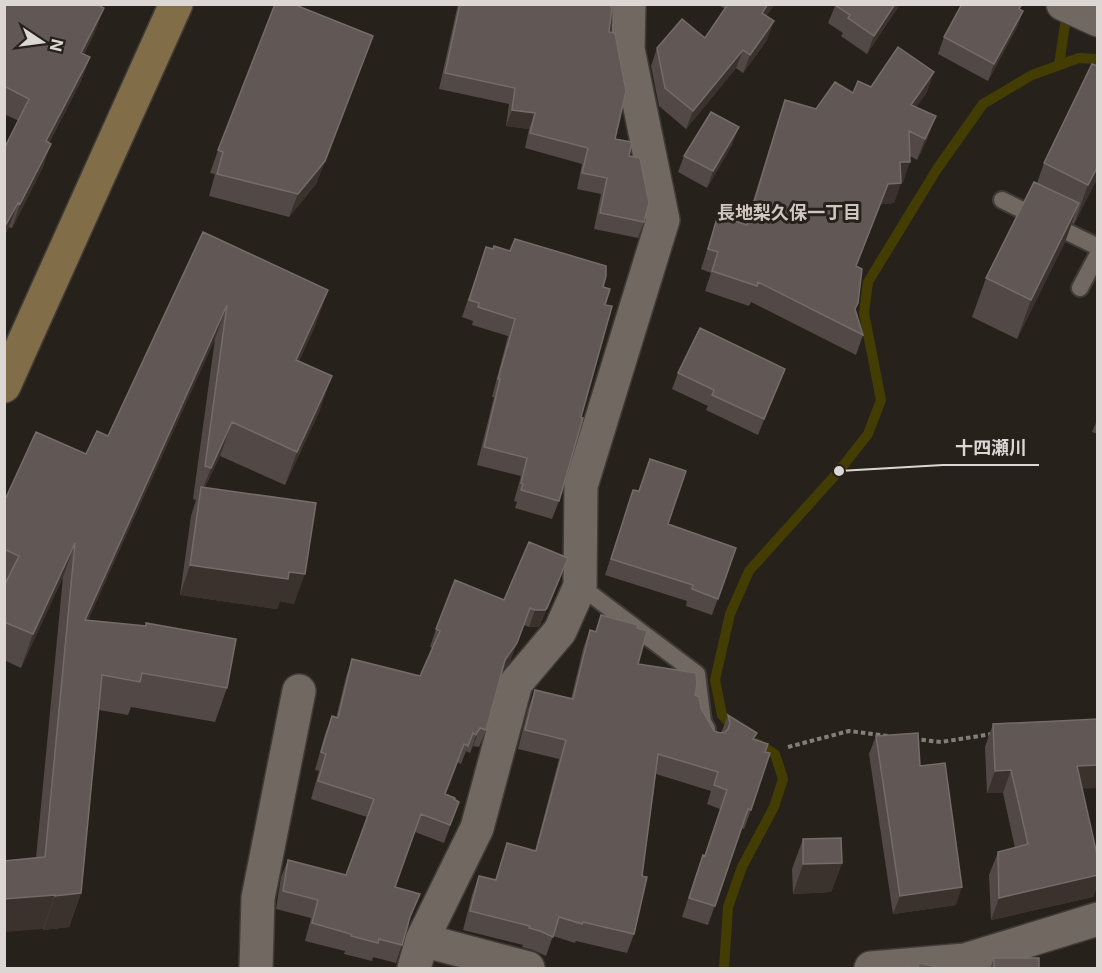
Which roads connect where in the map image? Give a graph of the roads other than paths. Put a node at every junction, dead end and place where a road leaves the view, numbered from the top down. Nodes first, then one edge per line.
1 (176, 4) edge
2 (629, 4) edge
3 (1064, 4) edge
4 (1098, 20) edge
5 (1002, 200) dead end
6 (1098, 247) edge
7 (1098, 254) edge
8 (1080, 288) dead end
9 (4, 386) edge
10 (580, 586) junction
11 (299, 691) dead end
12 (713, 742) edge
13 (1098, 919) edge
14 (418, 954) edge
15 (256, 969) edge
16 (528, 969) edge
17 (871, 969) edge

1 - 9 street
2 - 10 street
3 - 4 street
5 - 6 lane
7 - 8 lane
10 - 12 lane
10 - 14 street
11 - 15 street
13 - 17 street
14 - 16 street

